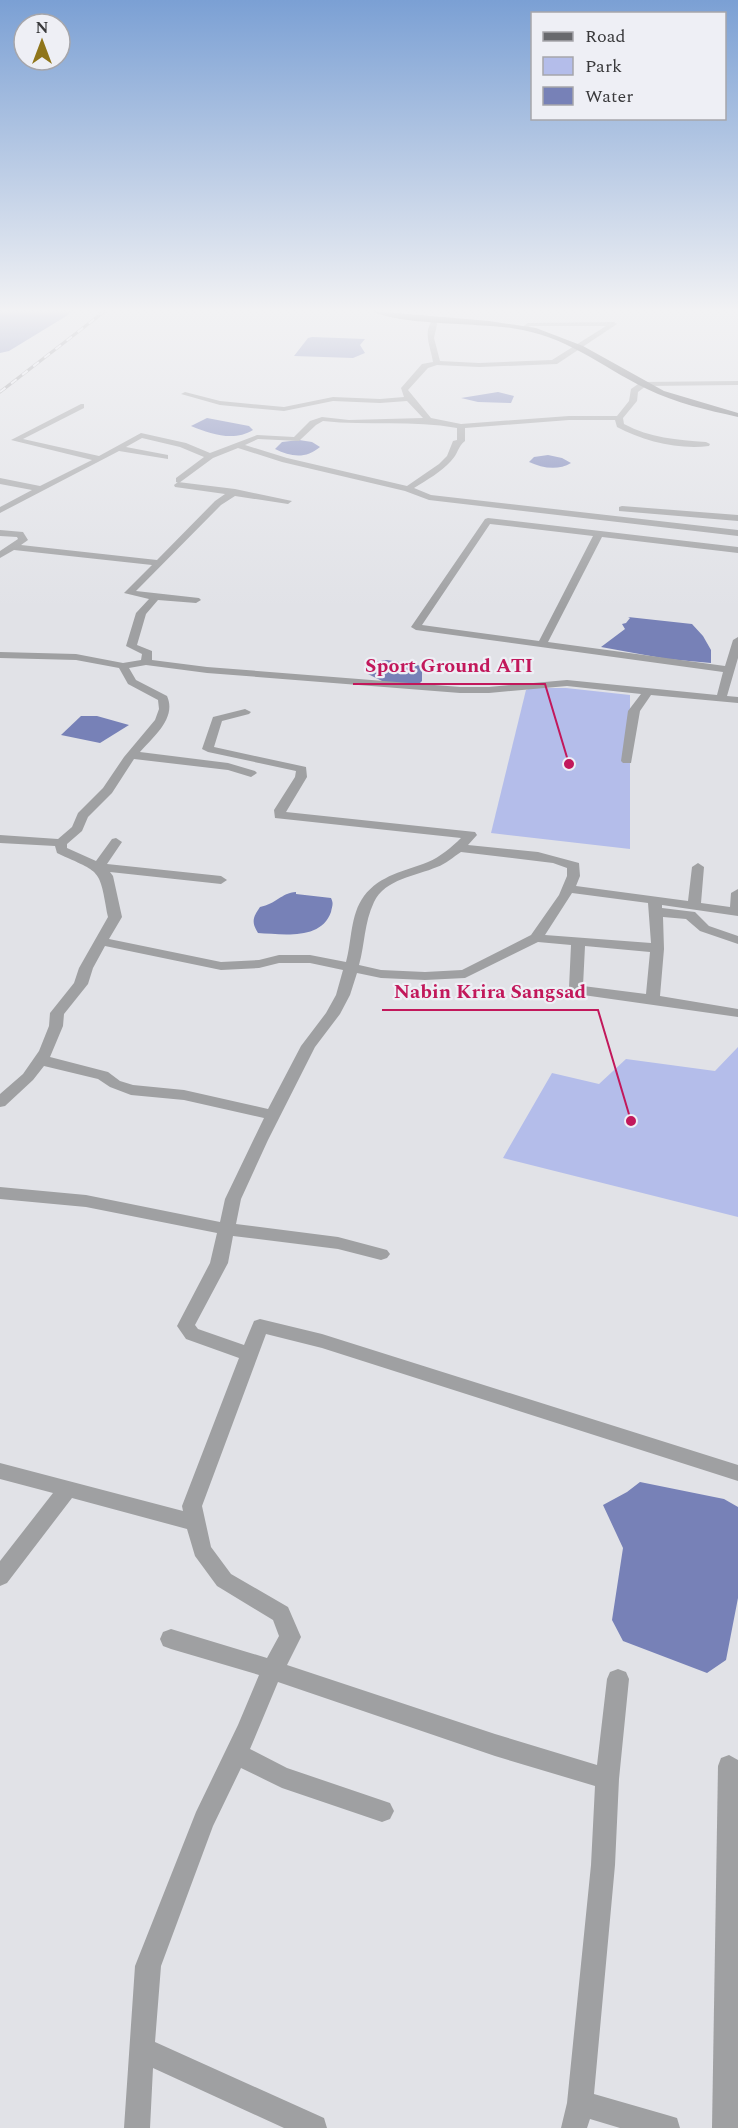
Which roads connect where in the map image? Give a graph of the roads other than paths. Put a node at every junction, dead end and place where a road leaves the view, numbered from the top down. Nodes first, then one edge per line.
1 (73, 410) edge
2 (422, 410) edge
3 (625, 410) edge
4 (719, 410) edge
5 (738, 415) edge
6 (619, 418) junction
7 (541, 419) junction
8 (428, 420) junction
9 (461, 426) junction
10 (536, 433) dead end
11 (706, 444) dead end
12 (238, 445) junction
13 (116, 448) junction
14 (165, 456) dead end
15 (210, 456) junction
16 (100, 459) junction
17 (0, 481) edge
18 (40, 489) junction
19 (408, 489) junction
20 (235, 492) junction
21 (288, 501) dead end
22 (622, 509) dead end
23 (0, 510) edge
24 (738, 518) edge
25 (0, 533) edge
26 (738, 533) edge
27 (599, 534) junction
28 (12, 547) junction
29 (738, 550) edge
30 (0, 555) edge
31 (161, 563) junction
32 (156, 597) junction
33 (196, 600) dead end
34 (738, 640) edge
35 (542, 644) junction
36 (0, 655) edge
37 (736, 656) edge
38 (146, 662) junction
39 (123, 666) junction
40 (729, 670) junction
41 (647, 692) junction
42 (721, 699) junction
43 (738, 700) edge
44 (245, 712) dead end
45 (132, 755) junction
46 (627, 761) dead end
47 (251, 773) dead end
48 (0, 839) edge
49 (116, 842) dead end
50 (61, 843) junction
51 (458, 848) junction
52 (98, 867) junction
53 (698, 867) dead end
54 (221, 880) dead end
55 (569, 889) junction
56 (738, 893) edge
57 (655, 906) junction
58 (694, 906) junction
59 (737, 912) edge
60 (536, 938) junction
61 (738, 940) edge
62 (101, 941) junction
63 (578, 942) junction
64 (656, 948) junction
65 (351, 967) junction
66 (652, 999) junction
67 (738, 1013) edge
68 (41, 1059) junction
69 (0, 1102) edge
70 (274, 1115) junction
71 (0, 1193) edge
72 (227, 1229) junction
73 (381, 1254) dead end
74 (248, 1354) junction
75 (0, 1471) edge
76 (738, 1473) edge
77 (67, 1490) junction
78 (196, 1523) junction
79 (0, 1577) edge
80 (171, 1639) dead end
81 (272, 1671) junction
82 (618, 1679) dead end
83 (235, 1753) junction
84 (729, 1766) dead end
85 (608, 1779) junction
86 (382, 1811) dead end
87 (141, 2049) junction
88 (577, 2115) edge
89 (137, 2128) edge
90 (314, 2128) edge
91 (667, 2128) edge
92 (724, 2128) edge

1 - 16 street
2 - 8 street
3 - 6 street
4 - 5 main road
6 - 7 street
6 - 11 street
7 - 9 street
7 - 10 street
8 - 9 street
8 - 12 street
9 - 19 street
12 - 15 street
12 - 19 street
13 - 14 street
13 - 15 street
13 - 16 street
15 - 20 street
16 - 18 street
17 - 18 street
18 - 23 street
19 - 26 street
20 - 21 street
20 - 31 street
22 - 24 street
25 - 28 street
27 - 29 street
27 - 35 street
27 - 35 street
28 - 30 street
28 - 31 street
31 - 32 street
32 - 33 street
32 - 38 street
34 - 37 street
35 - 40 street
36 - 39 street
37 - 40 street
38 - 39 street
38 - 41 street
39 - 45 street
40 - 42 street
41 - 42 street
41 - 46 street
42 - 43 street
44 - 51 street
45 - 47 street
45 - 50 street
48 - 50 street
49 - 52 street
50 - 52 street
51 - 55 street
51 - 65 street
52 - 54 street
52 - 62 street
53 - 58 street
55 - 57 street
55 - 60 street
56 - 59 street
57 - 58 street
57 - 61 street
57 - 64 street
58 - 59 street
60 - 63 street
60 - 65 street
62 - 65 street
62 - 68 street
63 - 64 street
63 - 66 street
64 - 66 street
65 - 70 street
66 - 67 street
68 - 69 street
68 - 70 street
70 - 72 street
71 - 72 street
72 - 73 street
72 - 74 street
74 - 76 street
74 - 78 street
75 - 77 street
77 - 78 street
77 - 79 street
78 - 81 street
80 - 81 street
81 - 83 street
81 - 85 street
82 - 85 street
83 - 86 street
83 - 87 street
84 - 92 street
85 - 88 street
87 - 89 street
87 - 90 street
88 - 91 street

